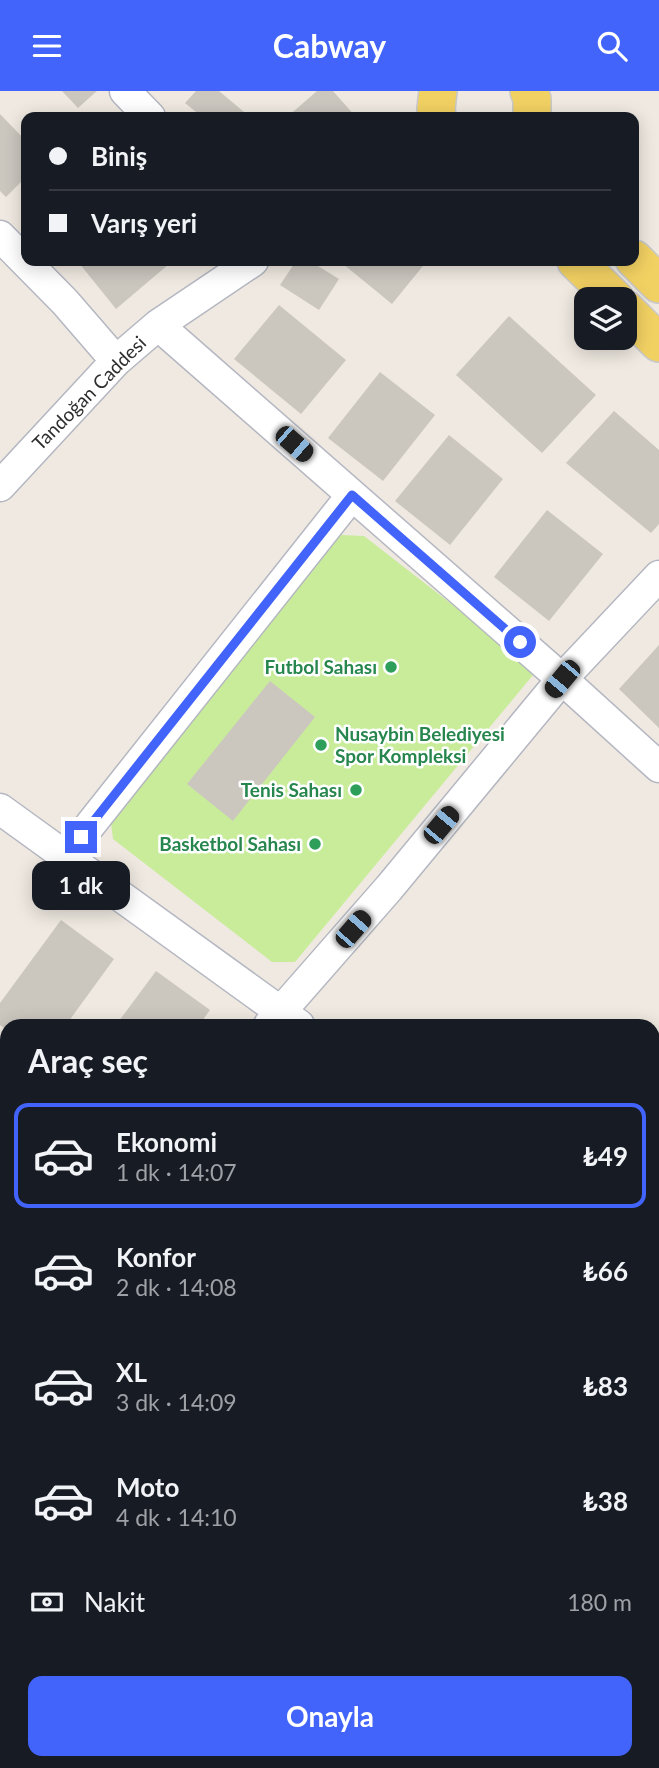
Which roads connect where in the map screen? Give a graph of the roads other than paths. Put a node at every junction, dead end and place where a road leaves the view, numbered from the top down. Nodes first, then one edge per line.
1 (125, 91) edge
2 (438, 91) edge
3 (530, 91) edge
4 (145, 112) edge
5 (436, 112) edge
6 (532, 112) edge
7 (0, 236) edge
8 (21, 257) edge
9 (639, 264) edge
10 (30, 266) edge
11 (246, 266) edge
12 (581, 266) edge
13 (659, 285) edge
14 (603, 287) edge
15 (637, 321) edge
16 (158, 325) junction
17 (659, 344) edge
18 (116, 361) junction
19 (0, 486) edge
20 (352, 495) junction
21 (659, 576) edge
22 (562, 679) junction
23 (659, 767) edge
24 (0, 809) edge
25 (64, 858) junction
26 (280, 1019) edge
27 (285, 1019) edge

1 - 4 street
2 - 5 main road
3 - 6 main road
7 - 8 street
9 - 13 main road
10 - 18 street
11 - 16 street, Tandoğan Caddesi
12 - 14 main road
15 - 17 main road
16 - 18 street, Tandoğan Caddesi
16 - 20 street
18 - 19 street, Tandoğan Caddesi
20 - 22 street
20 - 25 street
21 - 22 street
22 - 23 street
22 - 27 street
24 - 25 street
25 - 26 street

